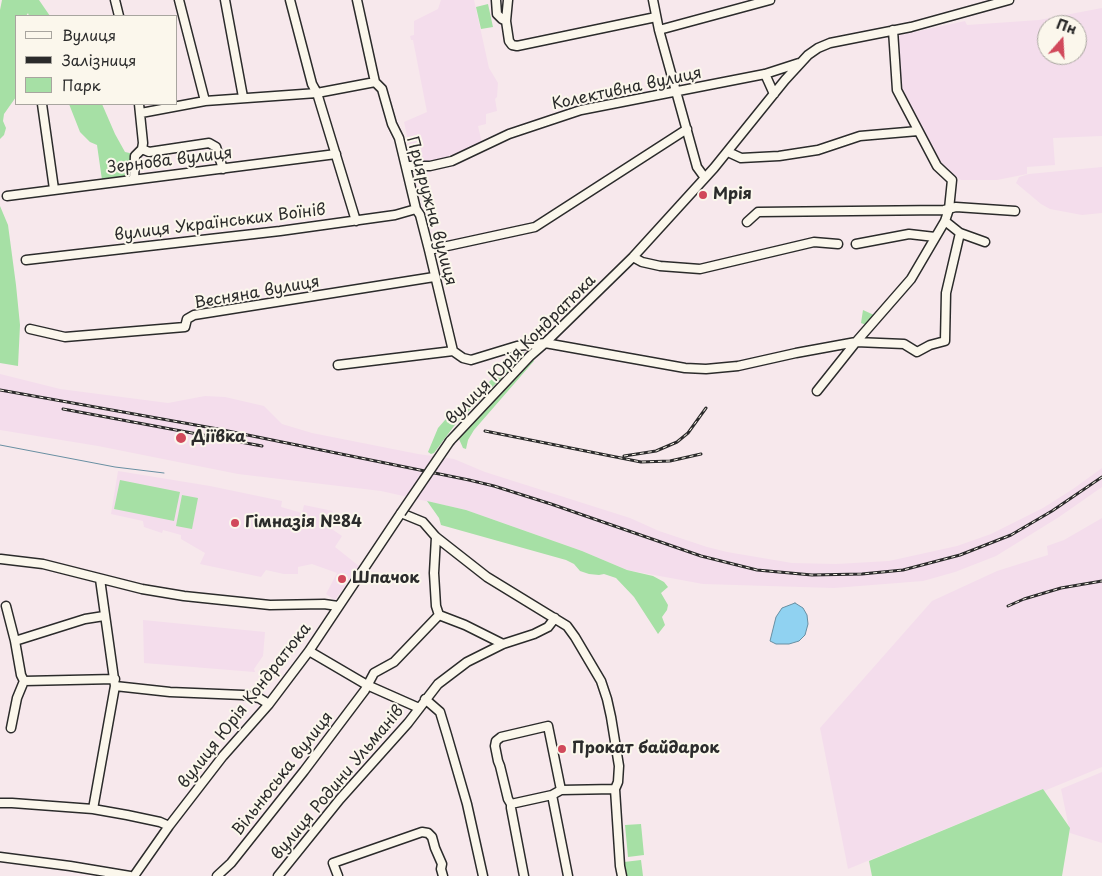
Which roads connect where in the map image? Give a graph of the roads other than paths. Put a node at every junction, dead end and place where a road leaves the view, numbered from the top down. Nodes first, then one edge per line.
1 (115, 0) edge
2 (179, 0) edge
3 (224, 0) edge
4 (290, 0) edge
5 (357, 0) edge
6 (497, 0) edge
7 (508, 0) edge
8 (654, 0) edge
9 (770, 0) edge
10 (1009, 0) edge
11 (119, 15) edge
12 (656, 17) junction
13 (506, 21) junction
14 (659, 30) junction
15 (893, 30) junction
16 (799, 63) junction
17 (765, 74) junction
18 (375, 82) junction
19 (676, 92) junction
20 (317, 94) junction
21 (774, 94) junction
22 (242, 97) junction
23 (205, 101) junction
24 (42, 105) edge
25 (139, 105) edge
26 (141, 113) junction
27 (687, 129) junction
28 (918, 131) junction
29 (142, 149) junction
30 (728, 152) junction
31 (336, 154) junction
32 (406, 166) junction
33 (223, 169) junction
34 (705, 178) junction
35 (134, 179) junction
36 (54, 189) junction
37 (7, 196) dead end
38 (416, 209) junction
39 (949, 209) junction
40 (1014, 211) dead end
41 (356, 220) junction
42 (945, 221) junction
43 (748, 222) dead end
44 (960, 233) junction
45 (935, 237) junction
46 (985, 242) dead end
47 (838, 244) dead end
48 (856, 244) dead end
49 (429, 250) junction
50 (633, 257) junction
51 (26, 260) dead end
52 (434, 277) junction
53 (30, 329) dead end
54 (856, 342) junction
55 (545, 343) junction
56 (453, 351) junction
57 (338, 365) dead end
58 (817, 391) dead end
59 (401, 513) junction
60 (436, 537) junction
61 (1, 559) dead end
62 (100, 579) junction
63 (6, 606) dead end
64 (338, 606) junction
65 (439, 615) junction
66 (104, 616) junction
67 (555, 618) junction
68 (15, 641) junction
69 (503, 644) junction
70 (309, 651) junction
71 (24, 681) junction
72 (115, 683) junction
73 (367, 685) junction
74 (425, 699) junction
75 (269, 704) junction
76 (419, 708) junction
77 (11, 728) dead end
78 (615, 789) junction
79 (561, 790) junction
80 (552, 795) junction
81 (0, 804) edge
82 (512, 804) junction
83 (93, 809) junction
84 (169, 826) junction
85 (0, 857) edge
86 (132, 876) edge
87 (216, 876) edge
88 (278, 876) edge
89 (338, 876) edge
90 (443, 876) edge
91 (483, 876) edge
92 (524, 876) edge
93 (568, 876) edge
94 (622, 876) edge

1 - 11 street
2 - 23 street
3 - 22 street
4 - 20 street
5 - 18 street, Прияружна вулиця
6 - 13 street
7 - 13 street
8 - 12 street
9 - 14 street
10 - 15 street, вулиця Юрія Кондратюка
12 - 13 street
12 - 14 street
14 - 19 street
15 - 16 street, вулиця Юрія Кондратюка
15 - 28 street
16 - 17 street, Колективна вулиця
16 - 21 street, вулиця Юрія Кондратюка
17 - 19 street, Колективна вулиця
17 - 21 street
18 - 20 street
18 - 32 street, Прияружна вулиця
19 - 27 street
19 - 32 street, Колективна вулиця
20 - 22 street
20 - 31 street
21 - 30 street, вулиця Юрія Кондратюка
22 - 23 street
23 - 26 street
24 - 36 street
25 - 26 street
26 - 29 street
27 - 34 street
27 - 49 street
28 - 30 street
28 - 39 street
29 - 33 street
29 - 35 street
30 - 34 street, вулиця Юрія Кондратюка
31 - 33 street, Зернова вулиця
31 - 41 street
32 - 38 street, Прияружна вулиця
33 - 35 street, Зернова вулиця
34 - 50 street, вулиця Юрія Кондратюка
35 - 36 street, Зернова вулиця
36 - 37 street, Зернова вулиця
38 - 41 street, вулиця Українських Воїнів
38 - 49 street, Прияружна вулиця
39 - 40 street
39 - 42 street
39 - 43 street
41 - 51 street, вулиця Українських Воїнів
42 - 44 street
42 - 45 street
44 - 46 street
44 - 54 street
45 - 48 street
45 - 54 street
47 - 50 street
49 - 52 street, Прияружна вулиця
50 - 55 street, вулиця Юрія Кондратюка
52 - 53 street, Весняна вулиця
52 - 56 street, Прияружна вулиця
54 - 55 street
54 - 58 street
55 - 56 street
55 - 59 street, вулиця Юрія Кондратюка, bridge
56 - 57 street
59 - 60 street
59 - 64 street, вулиця Юрія Кондратюка
60 - 65 street
60 - 67 street
61 - 62 street
62 - 64 street
62 - 66 street
63 - 68 street
64 - 70 street, вулиця Юрія Кондратюка
65 - 69 street
65 - 73 street, Вільнюська вулиця
66 - 68 street
66 - 72 street
67 - 69 street, вулиця Родини Ульманів
67 - 78 street
68 - 71 street
69 - 74 street, вулиця Родини Ульманів
70 - 73 street, вулиця Родини Ульманів
70 - 75 street, вулиця Юрія Кондратюка
71 - 72 street
71 - 77 street
72 - 75 street
72 - 83 street
73 - 76 street, вулиця Родини Ульманів
73 - 87 street, Вільнюська вулиця
74 - 76 street, вулиця Родини Ульманів
74 - 91 street
75 - 84 street, вулиця Юрія Кондратюка
76 - 88 street, вулиця Родини Ульманів
78 - 79 street
78 - 94 street
79 - 80 street
79 - 82 street
80 - 82 street
80 - 93 street
81 - 83 street
82 - 92 street
83 - 84 street
84 - 86 street, вулиця Юрія Кондратюка
85 - 86 street
89 - 90 street

